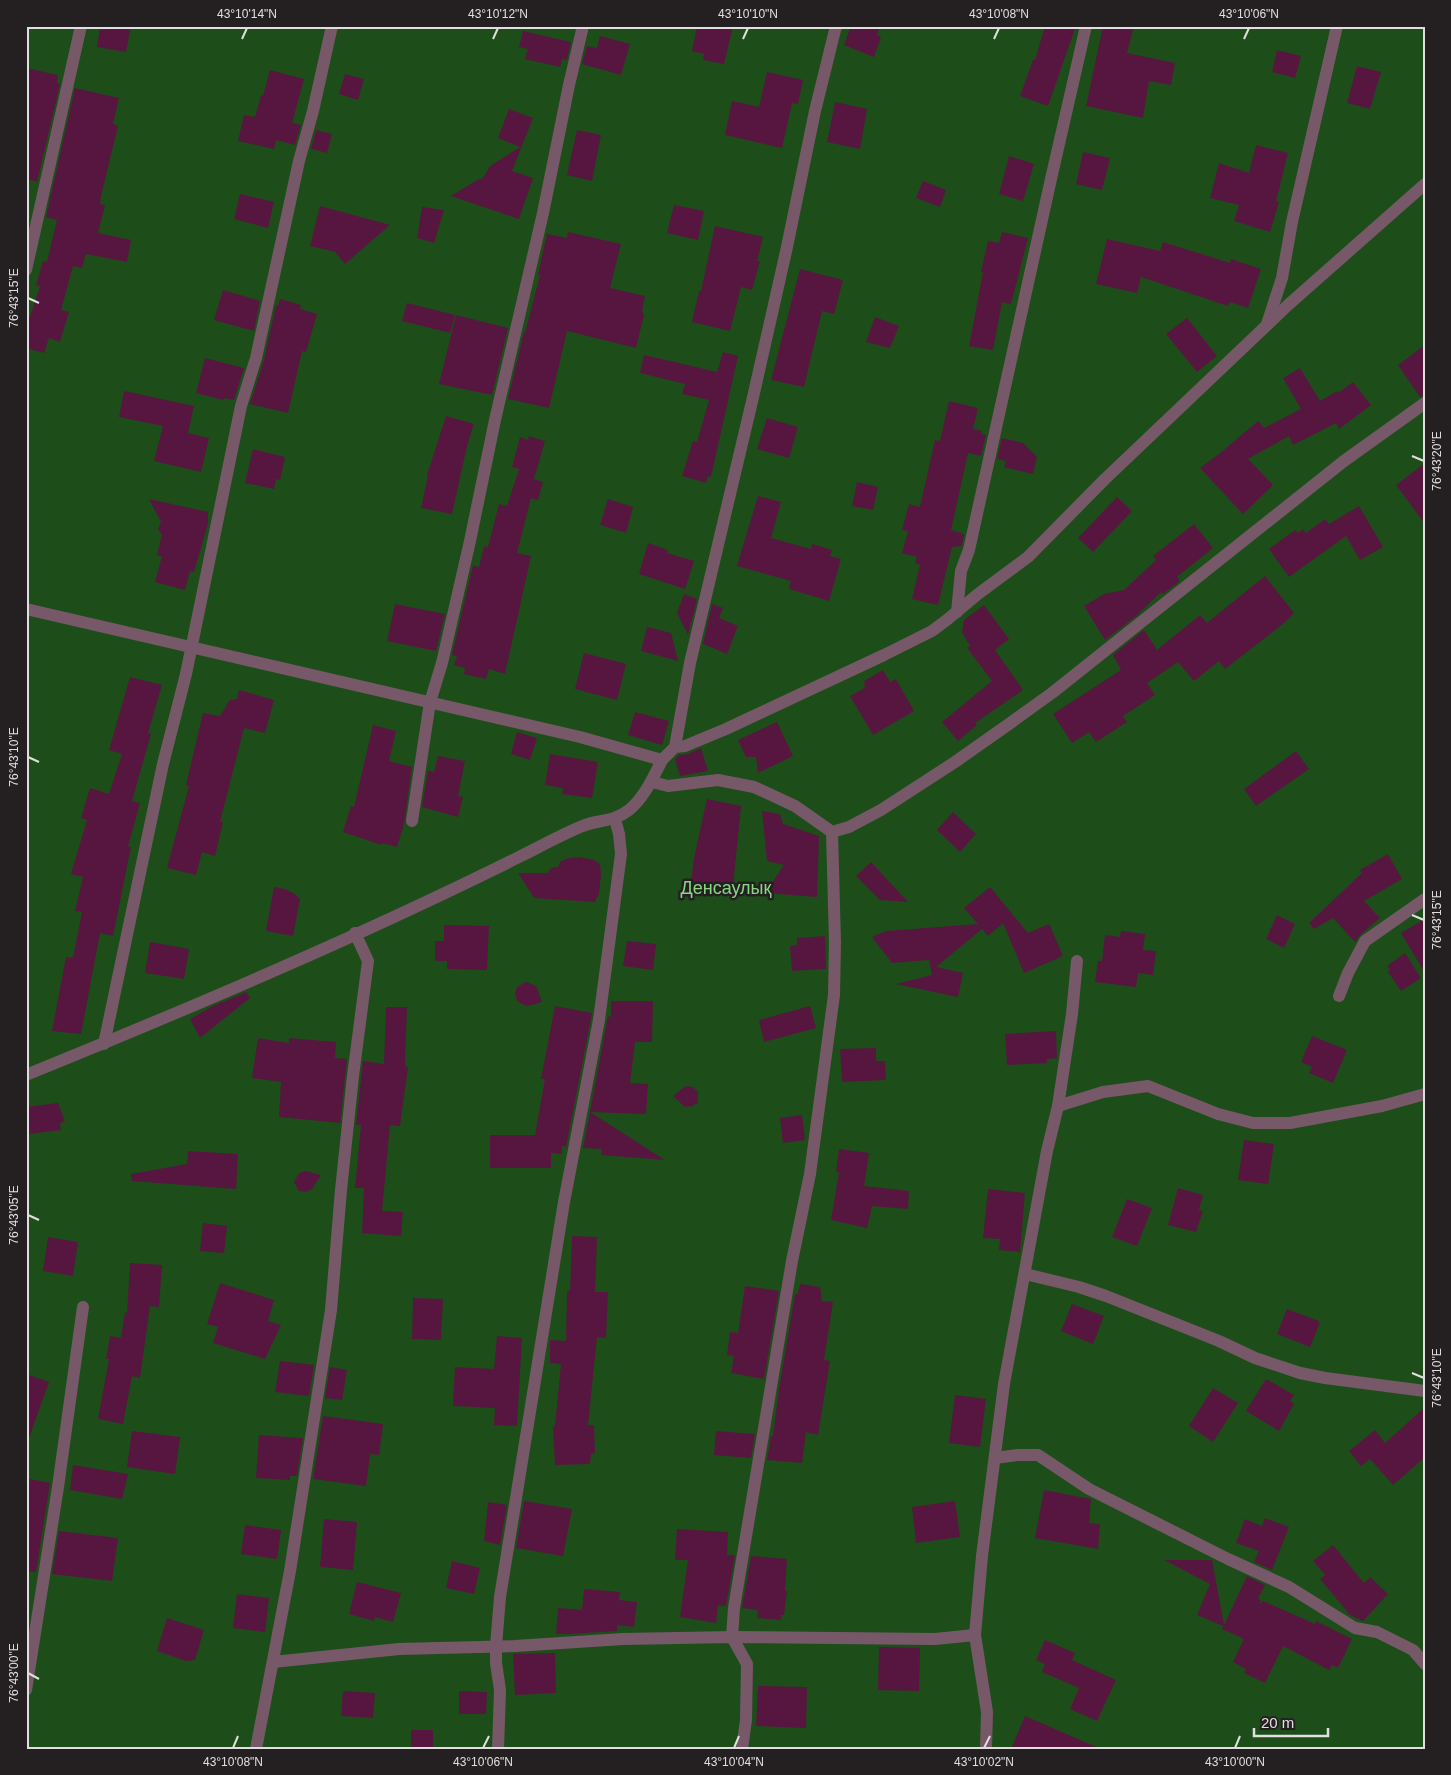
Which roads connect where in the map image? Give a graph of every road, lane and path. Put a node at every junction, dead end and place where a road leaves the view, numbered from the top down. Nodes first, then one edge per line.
1 (81, 26) edge
2 (332, 26) edge
3 (583, 26) edge
4 (836, 26) edge
5 (1086, 26) edge
6 (1337, 26) edge
7 (1425, 184) edge
8 (26, 270) edge
9 (1266, 326) junction
10 (1425, 403) edge
11 (26, 609) edge
12 (957, 612) junction
13 (191, 647) junction
14 (430, 702) junction
15 (675, 747) junction
16 (662, 760) junction
17 (652, 782) junction
18 (615, 819) junction
19 (412, 821) dead end
20 (832, 832) junction
21 (1425, 899) edge
22 (355, 934) junction
23 (1077, 961) dead end
24 (1339, 996) dead end
25 (104, 1044) junction
26 (26, 1075) edge
27 (1425, 1094) edge
28 (1058, 1106) junction
29 (1025, 1274) junction
30 (83, 1307) dead end
31 (1425, 1391) edge
32 (995, 1458) junction
33 (975, 1635) junction
34 (732, 1637) junction
35 (496, 1646) junction
36 (273, 1662) junction
37 (1425, 1664) edge
38 (26, 1690) edge
39 (256, 1749) edge
40 (498, 1749) edge
41 (742, 1749) edge
42 (986, 1749) edge

1 - 8 street
2 - 13 street
3 - 14 street
4 - 15 street
5 - 12 street
6 - 9 street
7 - 9 street
9 - 12 street
10 - 20 street
11 - 13 street
12 - 15 street
13 - 14 street
13 - 25 street
14 - 16 street
14 - 19 street
15 - 16 street
16 - 17 street
17 - 18 street
17 - 20 street
18 - 22 street
18 - 35 street
20 - 34 street
21 - 24 street
22 - 25 street
22 - 36 street
23 - 28 street
25 - 26 street
27 - 28 street
28 - 29 street
29 - 31 street
29 - 32 street
30 - 38 street
32 - 33 street
32 - 37 street
33 - 34 street
33 - 42 street
34 - 35 street
34 - 41 street
35 - 36 street
35 - 40 street
36 - 39 street

